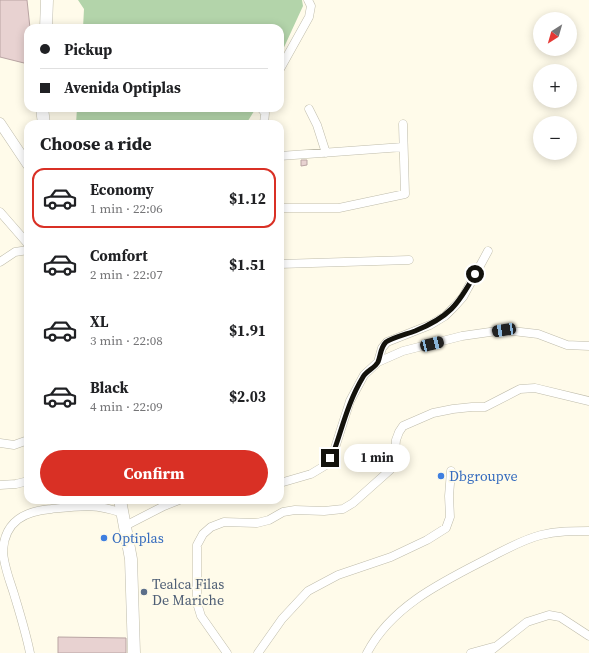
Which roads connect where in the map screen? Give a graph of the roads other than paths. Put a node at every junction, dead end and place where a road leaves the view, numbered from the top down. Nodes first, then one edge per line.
1 (47, 0) edge
2 (308, 0) edge
3 (46, 24) edge
4 (284, 62) edge
5 (309, 109) dead end
6 (0, 123) edge
7 (403, 124) dead end
8 (403, 147) junction
9 (326, 153) junction
10 (284, 156) edge
11 (24, 159) edge
12 (284, 208) edge
13 (0, 212) edge
14 (24, 239) edge
15 (24, 251) edge
16 (488, 251) dead end
17 (409, 260) dead end
18 (0, 262) edge
19 (284, 264) edge
20 (589, 346) edge
21 (378, 362) junction
22 (589, 401) edge
23 (0, 443) edge
24 (24, 443) edge
25 (451, 471) dead end
26 (24, 482) edge
27 (284, 482) edge
28 (0, 485) edge
29 (121, 504) edge
30 (169, 504) edge
31 (122, 513) junction
32 (125, 526) junction
33 (589, 531) edge
34 (589, 636) edge
35 (495, 646) junction
36 (30, 653) edge
37 (134, 653) edge
38 (228, 653) edge
39 (258, 653) edge
40 (367, 653) edge
41 (471, 653) edge
42 (488, 653) edge

1 - 3 main road
2 - 4 street
5 - 9 street
6 - 11 street
7 - 8 street
8 - 9 street
8 - 12 street
9 - 10 street
13 - 14 street
15 - 18 street
16 - 21 street
17 - 19 street
20 - 21 street
21 - 27 street
22 - 38 street
23 - 24 street
25 - 39 street
26 - 28 street
29 - 31 main road
30 - 32 street
31 - 32 main road
31 - 36 street
32 - 37 main road
33 - 40 street
34 - 35 street
35 - 41 street
35 - 42 street

